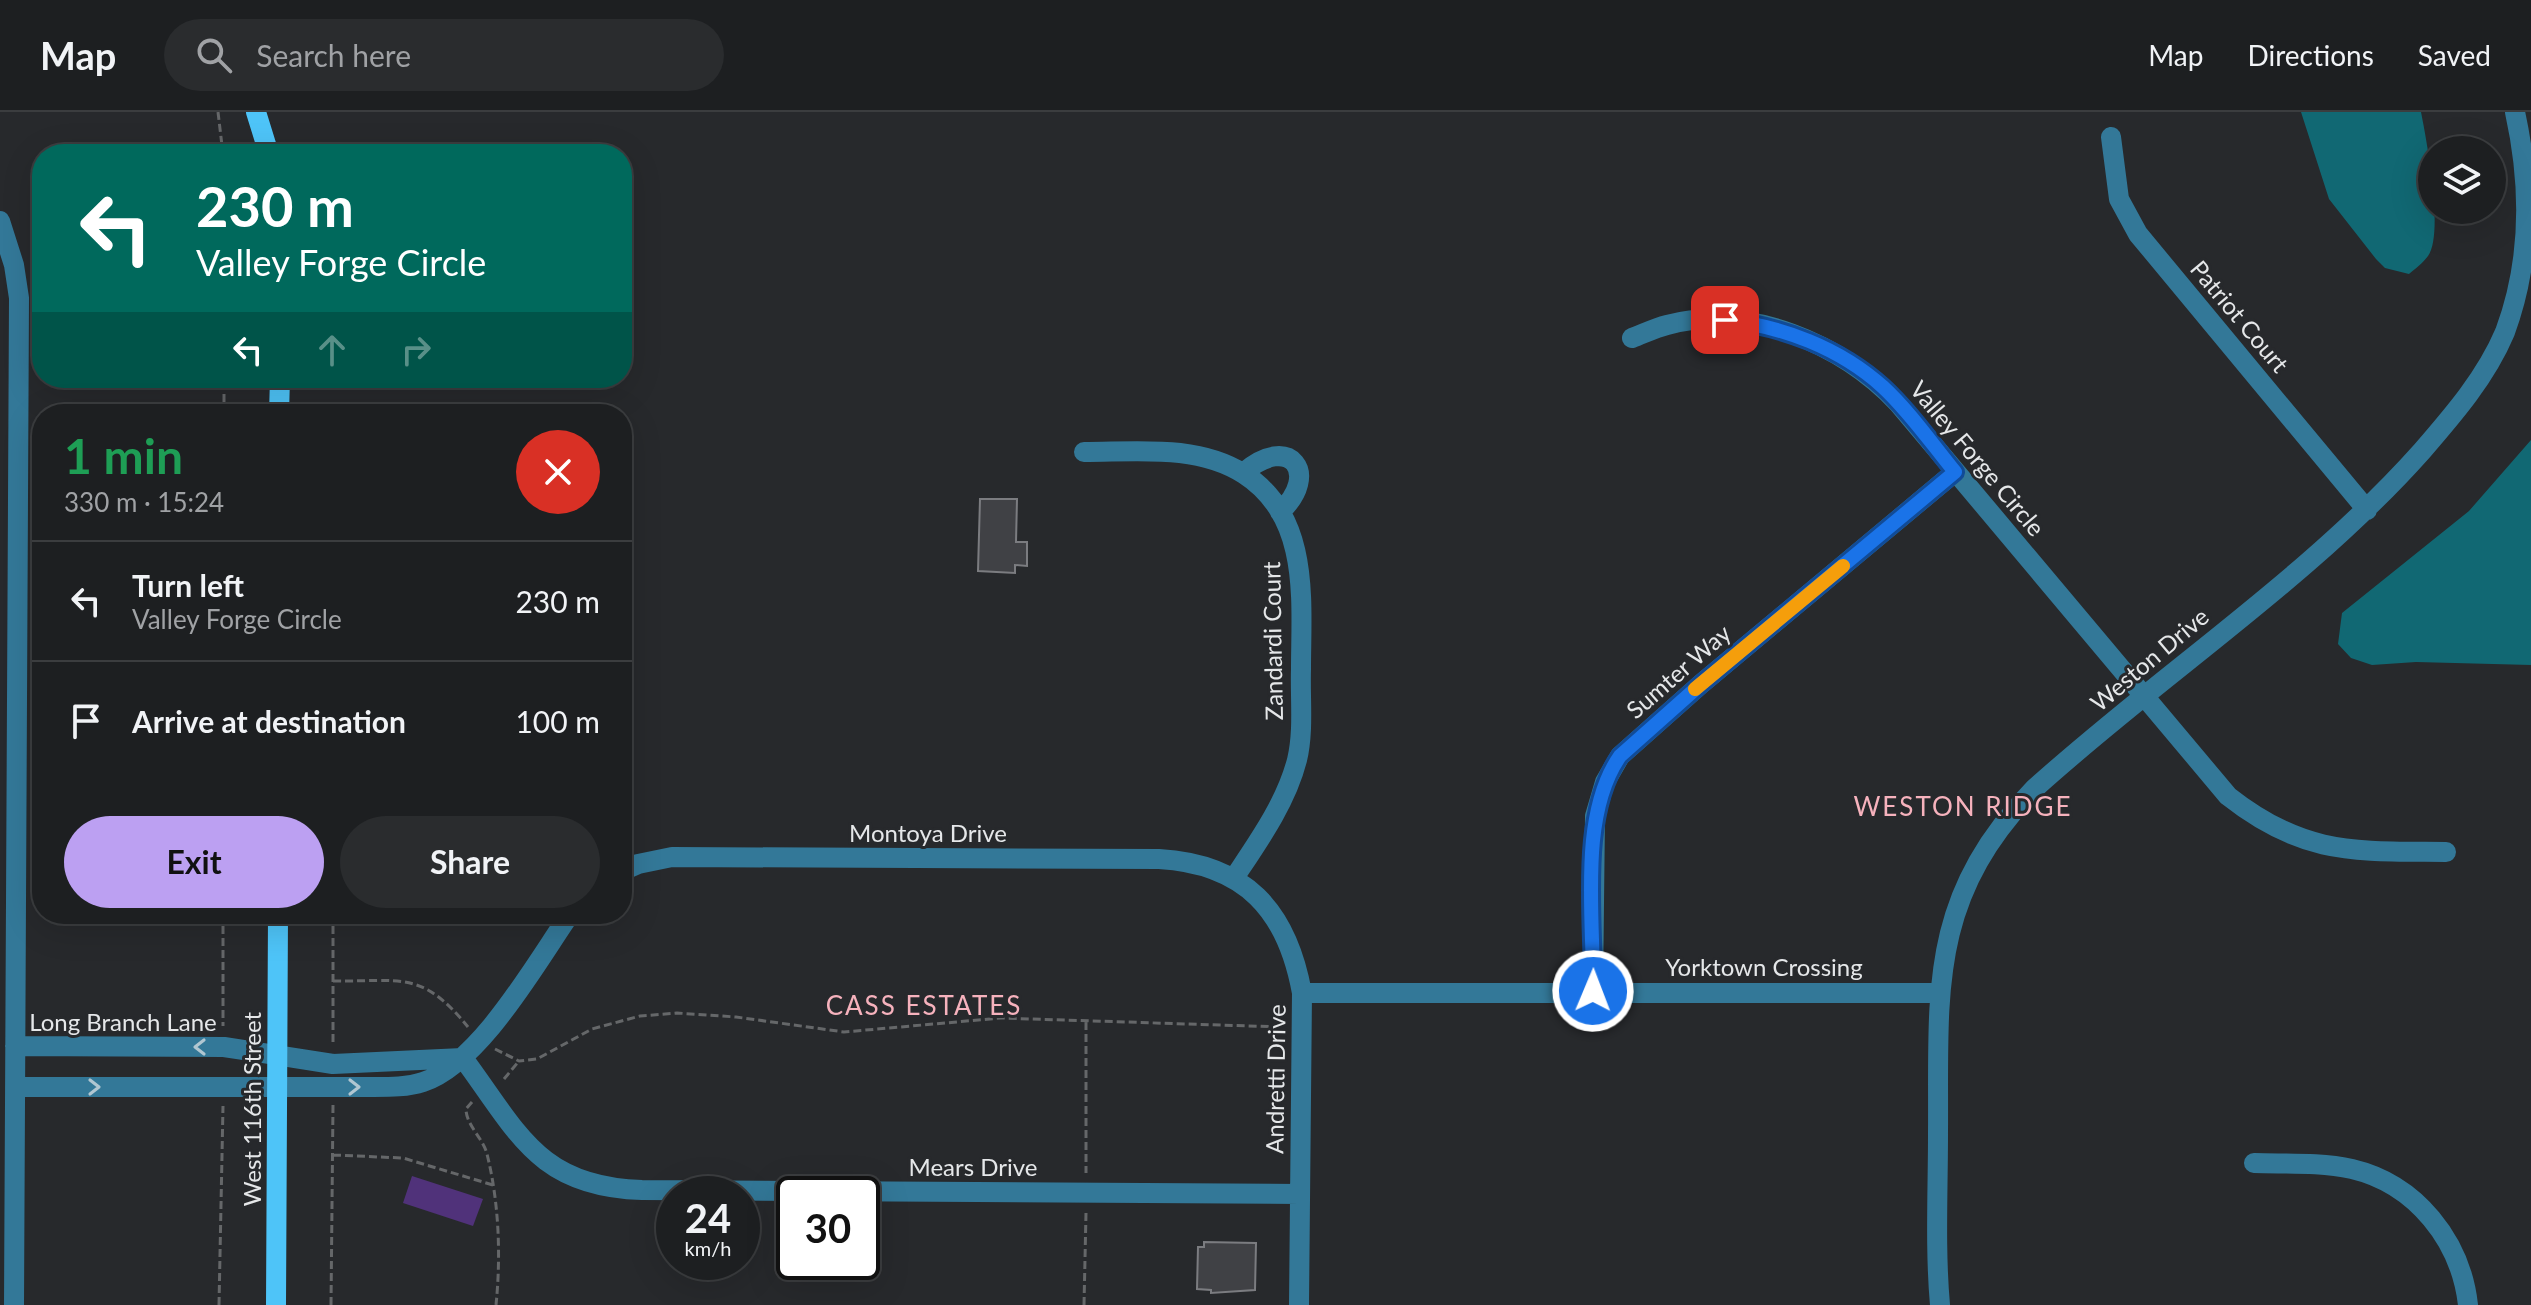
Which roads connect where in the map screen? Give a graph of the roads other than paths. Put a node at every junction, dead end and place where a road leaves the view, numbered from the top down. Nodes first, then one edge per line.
1 (256, 112) edge
2 (2515, 112) edge
3 (2111, 137) dead end
4 (266, 144) edge
5 (0, 221) edge
6 (1632, 338) dead end
7 (1084, 452) dead end
8 (1955, 472) junction
9 (1243, 473) junction
10 (2367, 510) junction
11 (1280, 512) junction
12 (2145, 697) junction
13 (2446, 852) dead end
14 (632, 867) edge
15 (1234, 878) junction
16 (278, 924) edge
17 (563, 924) edge
18 (1593, 991) junction
19 (1302, 993) junction
20 (1938, 993) junction
21 (15, 1046) junction
22 (277, 1058) junction
23 (463, 1058) junction
24 (276, 1086) junction
25 (16, 1087) junction
26 (2254, 1163) dead end
27 (1300, 1194) junction
28 (14, 1305) edge
29 (276, 1305) edge
30 (1299, 1305) edge
31 (1940, 1305) edge
32 (2468, 1305) edge

1 - 4 main road
2 - 10 street, Weston Drive
3 - 10 street, Patriot Court
5 - 21 street
6 - 8 street, Valley Forge Circle
7 - 9 street, Zandardi Court
8 - 12 street, Valley Forge Circle
8 - 18 street, Sumter Way
9 - 11 street, Zandardi Court
9 - 11 street
10 - 12 street, Weston Drive
11 - 15 street, Zandardi Court
12 - 13 street, Valley Forge Circle
12 - 20 street, Weston Drive
14 - 15 street, Montoya Drive
15 - 19 street, Andretti Drive
16 - 22 main road, West 116th Street
17 - 23 street
18 - 19 street, Yorktown Crossing
18 - 20 street, Yorktown Crossing
19 - 27 street, Andretti Drive
20 - 31 street, Weston Drive
22 -> 21 street, Long Branch Lane
21 - 25 street
22 - 23 street
22 - 24 main road, West 116th Street
24 -> 23 street
23 - 27 street, Mears Drive
25 -> 24 street
24 - 29 main road, West 116th Street
25 - 28 street
26 - 32 street
27 - 30 street, Andretti Drive

